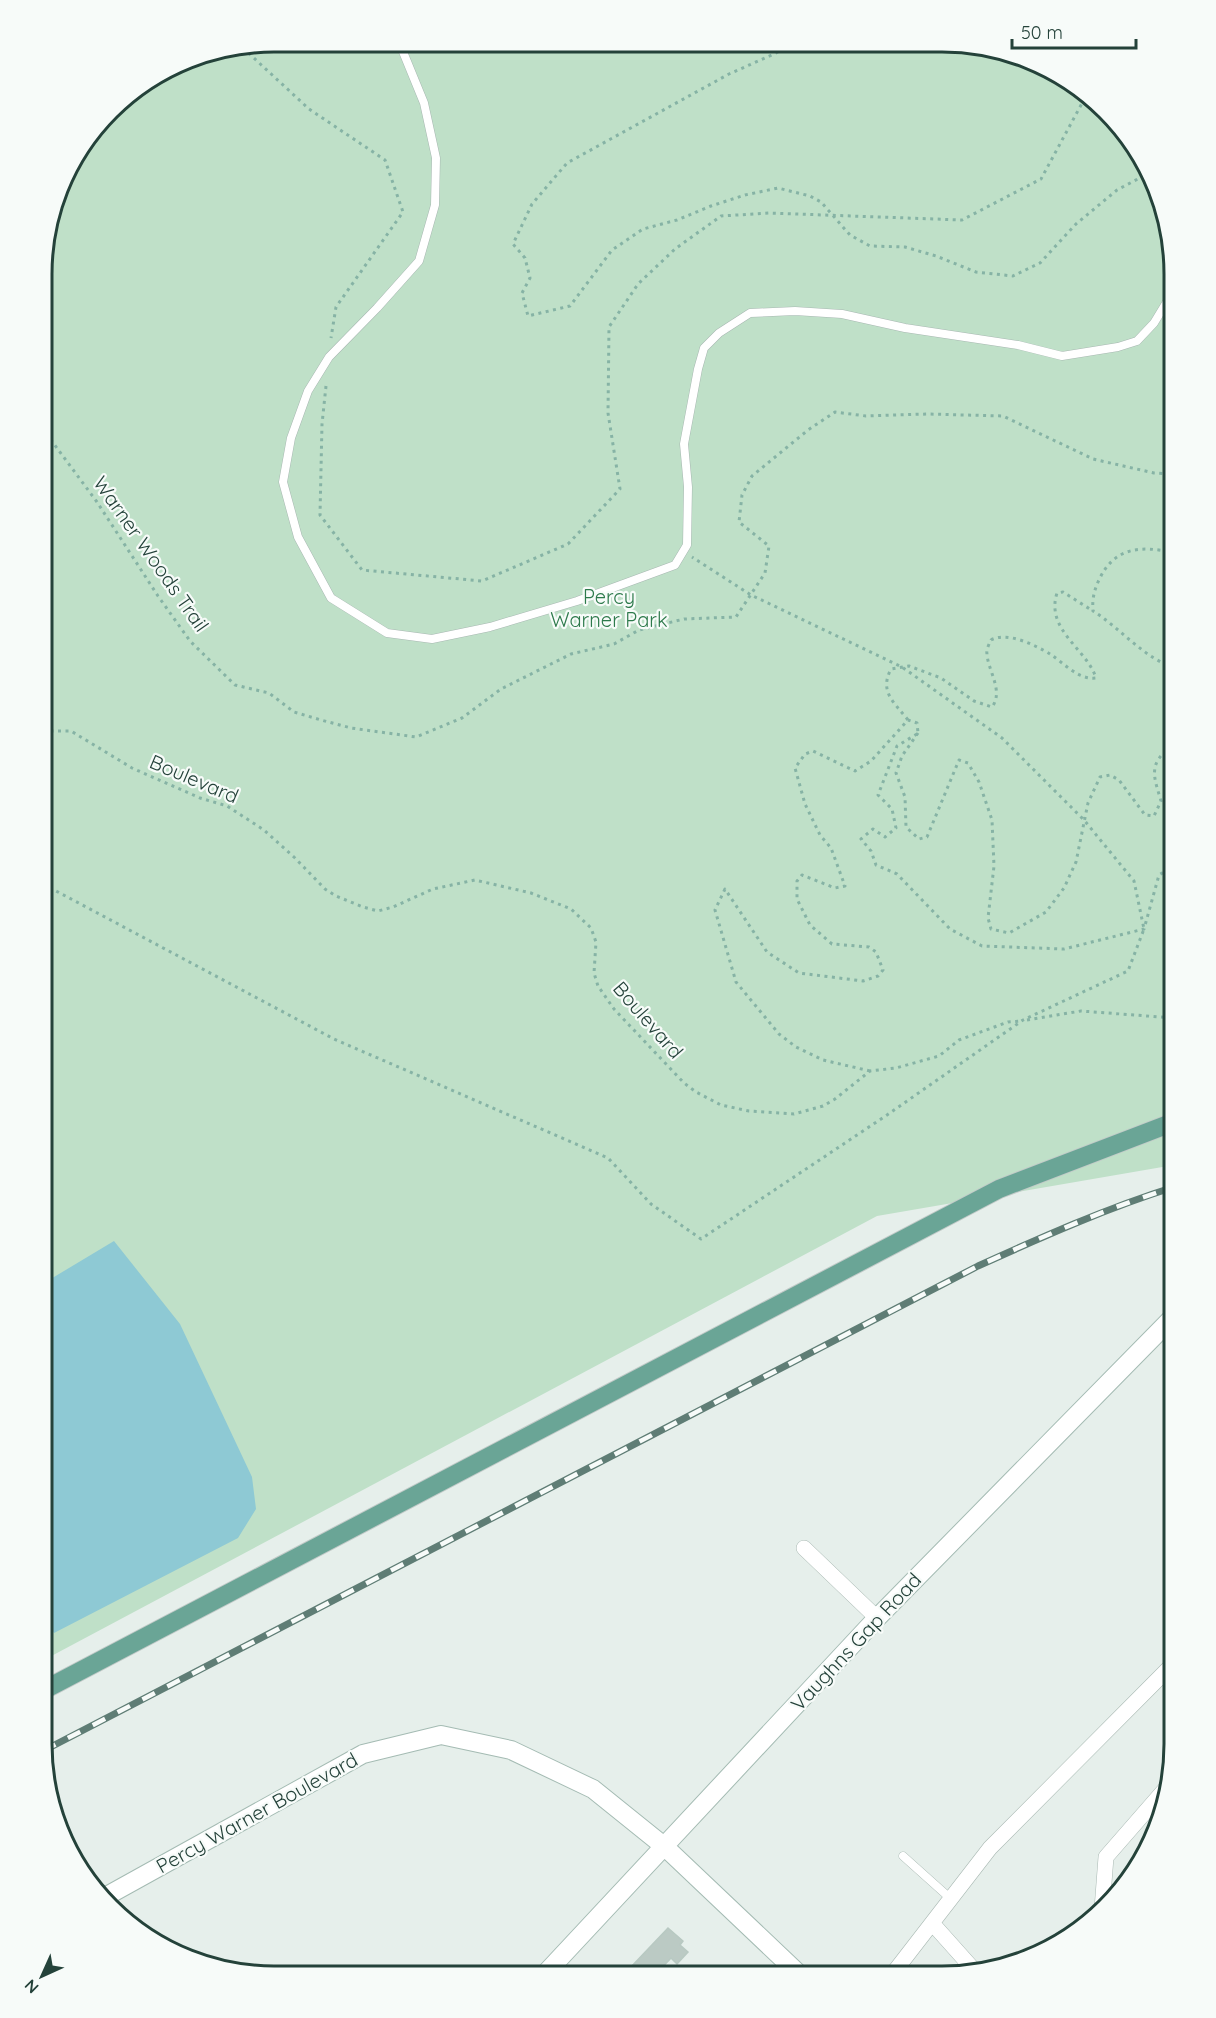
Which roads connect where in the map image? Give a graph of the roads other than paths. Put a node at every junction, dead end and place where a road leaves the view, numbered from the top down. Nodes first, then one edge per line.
1 (403, 52) edge
2 (1164, 306) edge
3 (1164, 1126) edge
4 (1164, 1326) edge
5 (804, 1548) dead end
6 (877, 1618) junction
7 (1164, 1672) edge
8 (52, 1686) edge
9 (1156, 1799) edge
10 (665, 1847) junction
11 (903, 1856) dead end
12 (111, 1893) edge
13 (1103, 1895) edge
14 (951, 1899) junction
15 (932, 1923) junction
16 (969, 1964) edge
17 (553, 1965) edge
18 (789, 1965) edge
19 (900, 1965) edge

1 - 2 lane
3 - 8 main road
4 - 6 street, Vaughns Gap Road
5 - 6 street
6 - 10 street, Vaughns Gap Road
7 - 14 street
9 - 13 street
10 - 12 street, Percy Warner Boulevard
10 - 17 street, Vaughns Gap Road
10 - 18 street, Percy Warner Boulevard
11 - 14 lane
14 - 15 street
15 - 16 street
15 - 19 street

